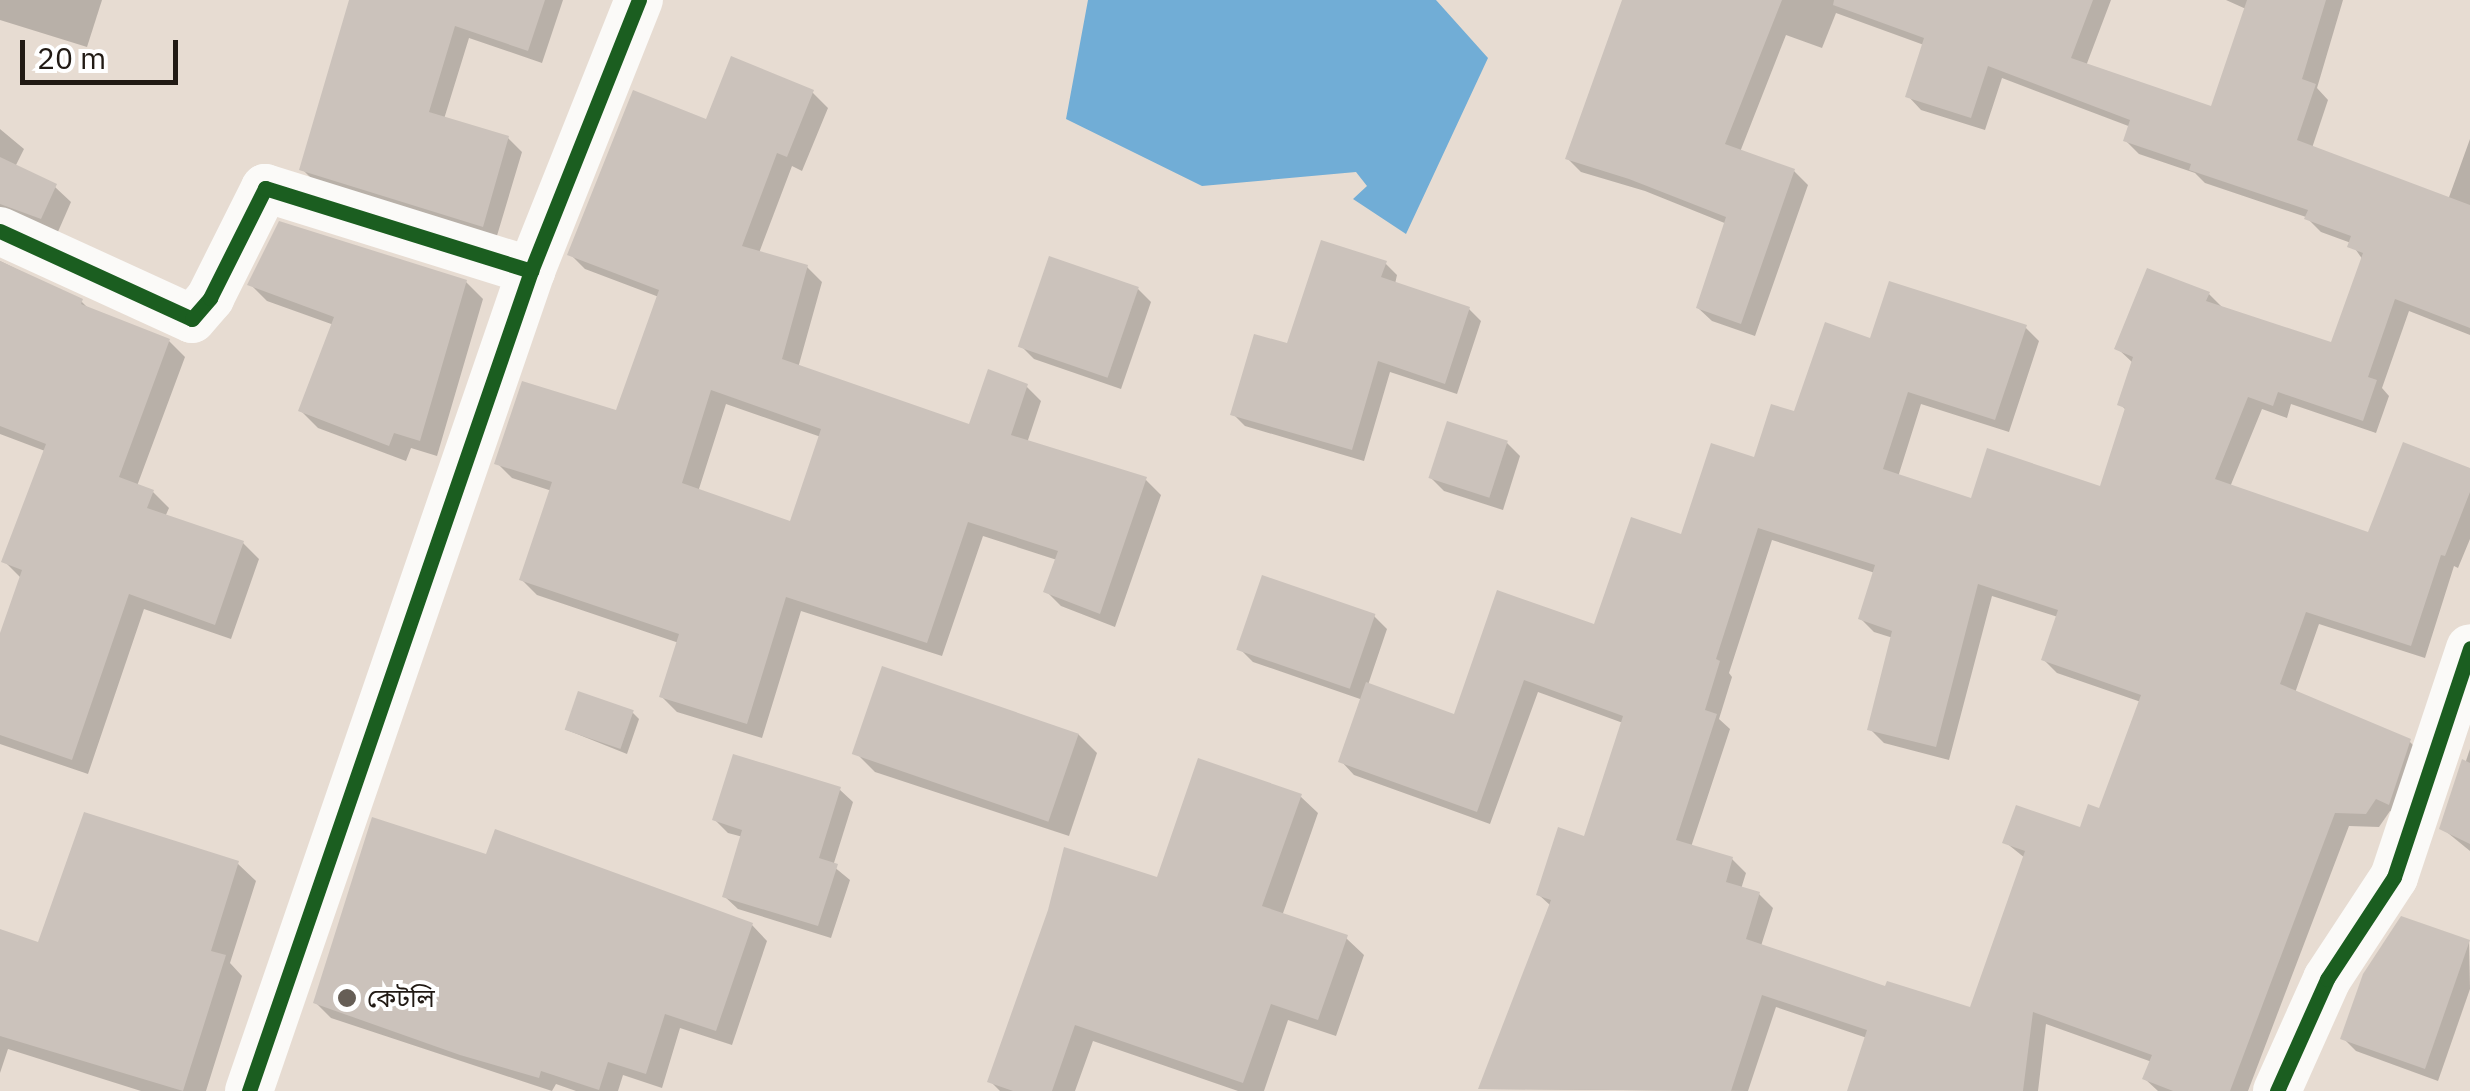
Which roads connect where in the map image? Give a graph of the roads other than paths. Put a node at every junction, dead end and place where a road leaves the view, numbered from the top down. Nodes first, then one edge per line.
1 (639, 0) edge
2 (0, 231) edge
3 (532, 271) junction
4 (2470, 648) edge
5 (249, 1091) edge
6 (2277, 1091) edge

1 - 3 street
2 - 3 street
3 - 5 street
4 - 6 street

